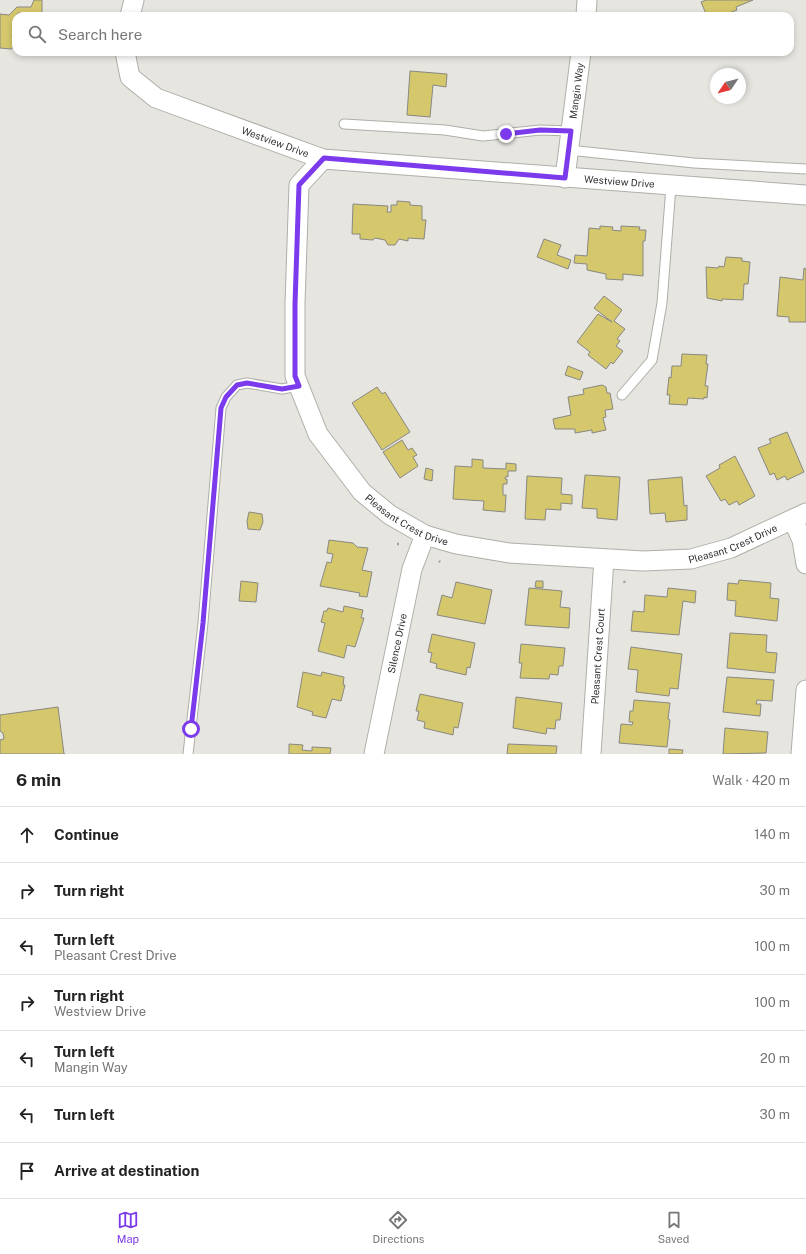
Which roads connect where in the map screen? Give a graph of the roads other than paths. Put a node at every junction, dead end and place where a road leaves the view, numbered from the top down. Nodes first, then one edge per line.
1 (134, 0) edge
2 (587, 0) edge
3 (131, 12) edge
4 (586, 12) edge
5 (126, 56) edge
6 (580, 56) edge
7 (344, 124) dead end
8 (571, 131) junction
9 (568, 150) junction
10 (324, 158) junction
11 (806, 169) edge
12 (565, 178) junction
13 (671, 186) junction
14 (806, 196) edge
15 (299, 386) junction
16 (622, 395) dead end
17 (799, 517) edge
18 (425, 535) junction
19 (604, 559) junction
20 (806, 564) edge
21 (806, 690) edge
22 (188, 754) edge
23 (374, 754) edge
24 (591, 754) edge
25 (801, 754) edge

1 - 3 street
2 - 4 street
5 - 10 street, Westview Drive
6 - 8 street, Mangin Way
7 - 8 lane
8 - 9 street, Mangin Way
9 - 11 lane
9 - 12 street, Mangin Way
10 - 12 street, Westview Drive
10 - 15 street, Pleasant Crest Drive
12 - 13 street, Westview Drive
13 - 14 street, Westview Drive
13 - 16 lane
15 - 18 street, Pleasant Crest Drive
15 - 22 lane
17 - 19 street, Pleasant Crest Drive
17 - 20 street
18 - 19 street, Pleasant Crest Drive
18 - 23 street, Silence Drive
19 - 24 street, Pleasant Crest Court
21 - 25 street

